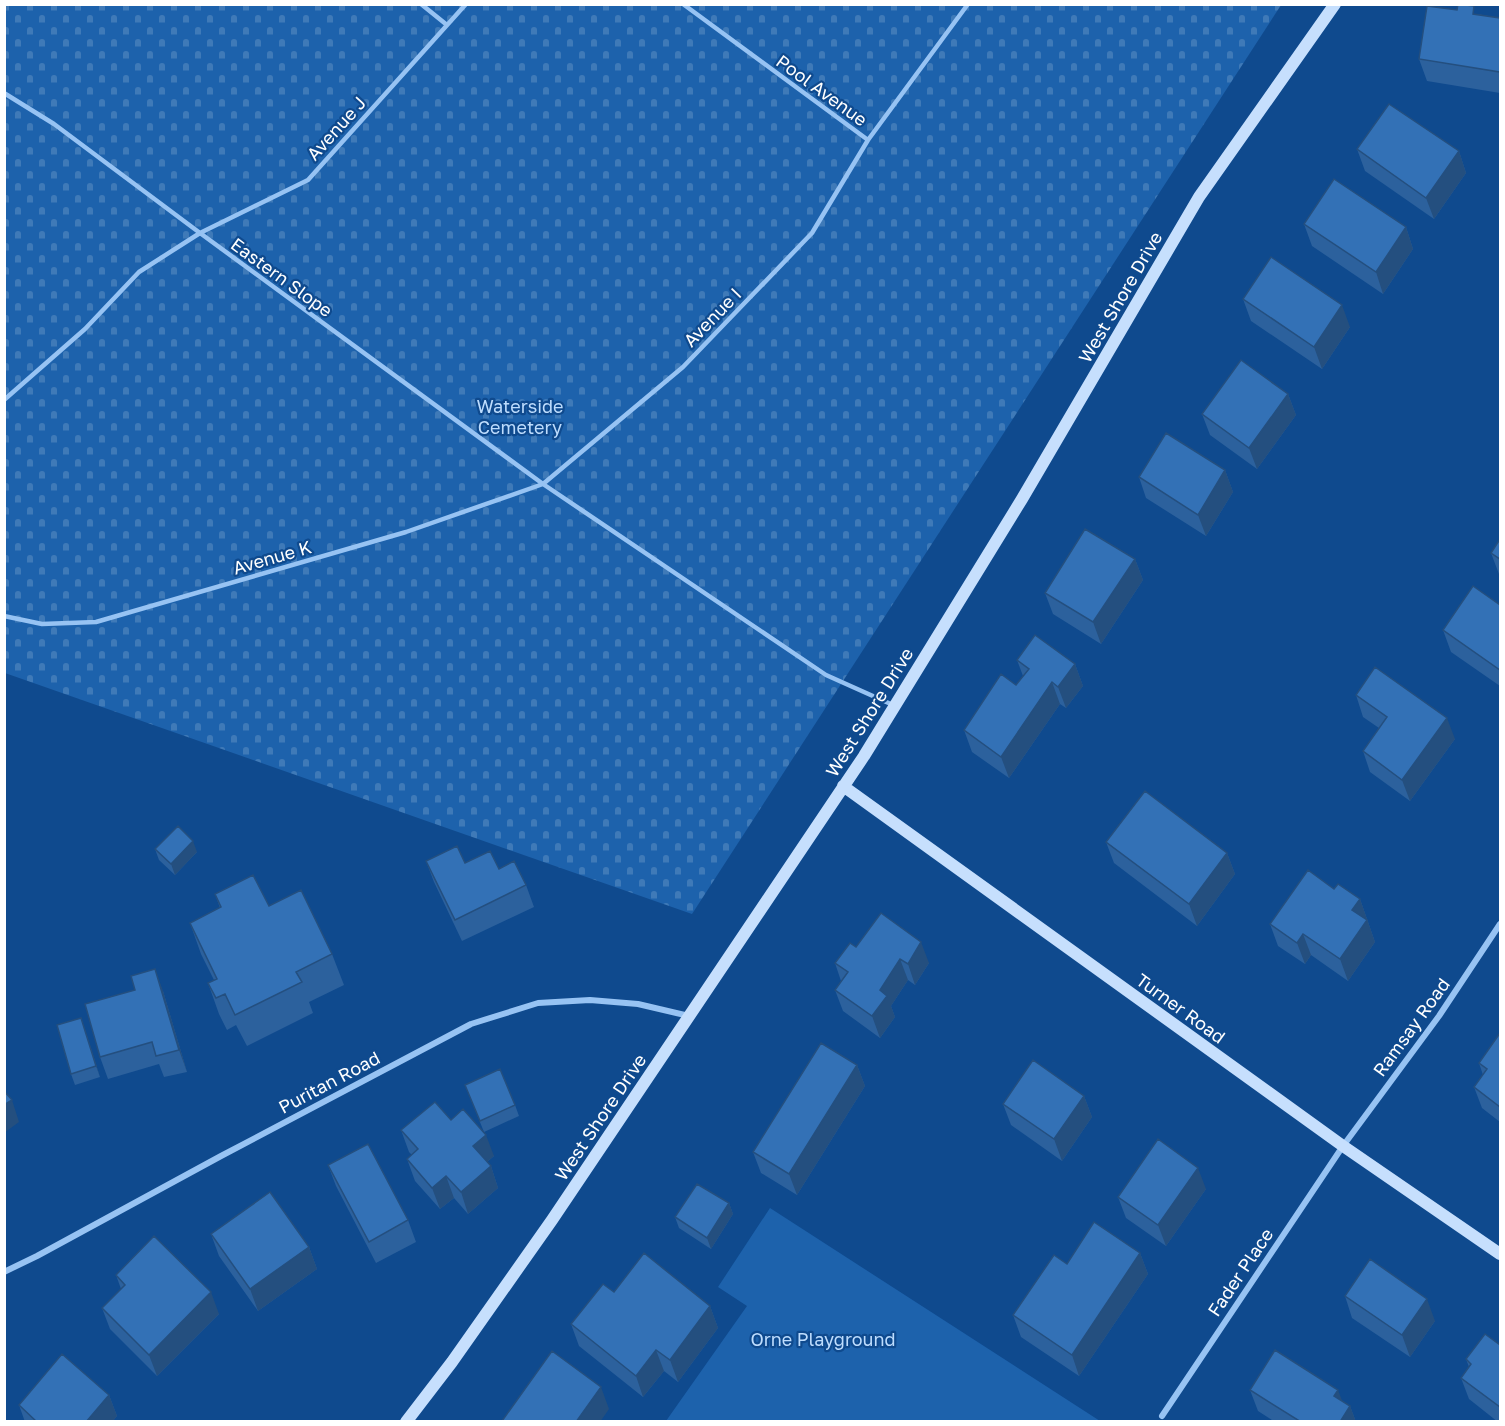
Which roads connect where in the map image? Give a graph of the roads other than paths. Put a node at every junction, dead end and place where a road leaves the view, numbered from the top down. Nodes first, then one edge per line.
1 (421, 4) edge
2 (466, 4) edge
3 (683, 4) edge
4 (968, 4) edge
5 (1335, 4) edge
6 (447, 25) junction
7 (4, 93) edge
8 (868, 140) junction
9 (200, 233) junction
10 (4, 400) edge
11 (543, 484) junction
12 (4, 615) edge
13 (895, 706) junction
14 (843, 786) junction
15 (1500, 924) edge
16 (689, 1016) junction
17 (1343, 1146) junction
18 (1500, 1254) edge
19 (4, 1272) edge
20 (1162, 1416) dead end
21 (406, 1422) edge

1 - 6 lane
2 - 6 lane, Avenue J
3 - 8 lane, Pool Avenue
4 - 8 lane, Pool Avenue
5 - 13 main road, West Shore Drive
6 - 9 lane, Avenue J
7 - 9 lane, Eastern Slope
8 - 11 lane, Avenue I
9 - 10 lane
9 - 11 lane, Eastern Slope
11 - 12 lane, Avenue K
11 - 13 lane
13 - 14 main road, West Shore Drive
14 - 16 main road, West Shore Drive
14 - 17 main road, Turner Road
15 - 17 street, Ramsay Road
16 - 19 street, Puritan Road
16 - 21 main road, West Shore Drive
17 - 18 main road, Turner Road
17 - 20 street, Fader Place

